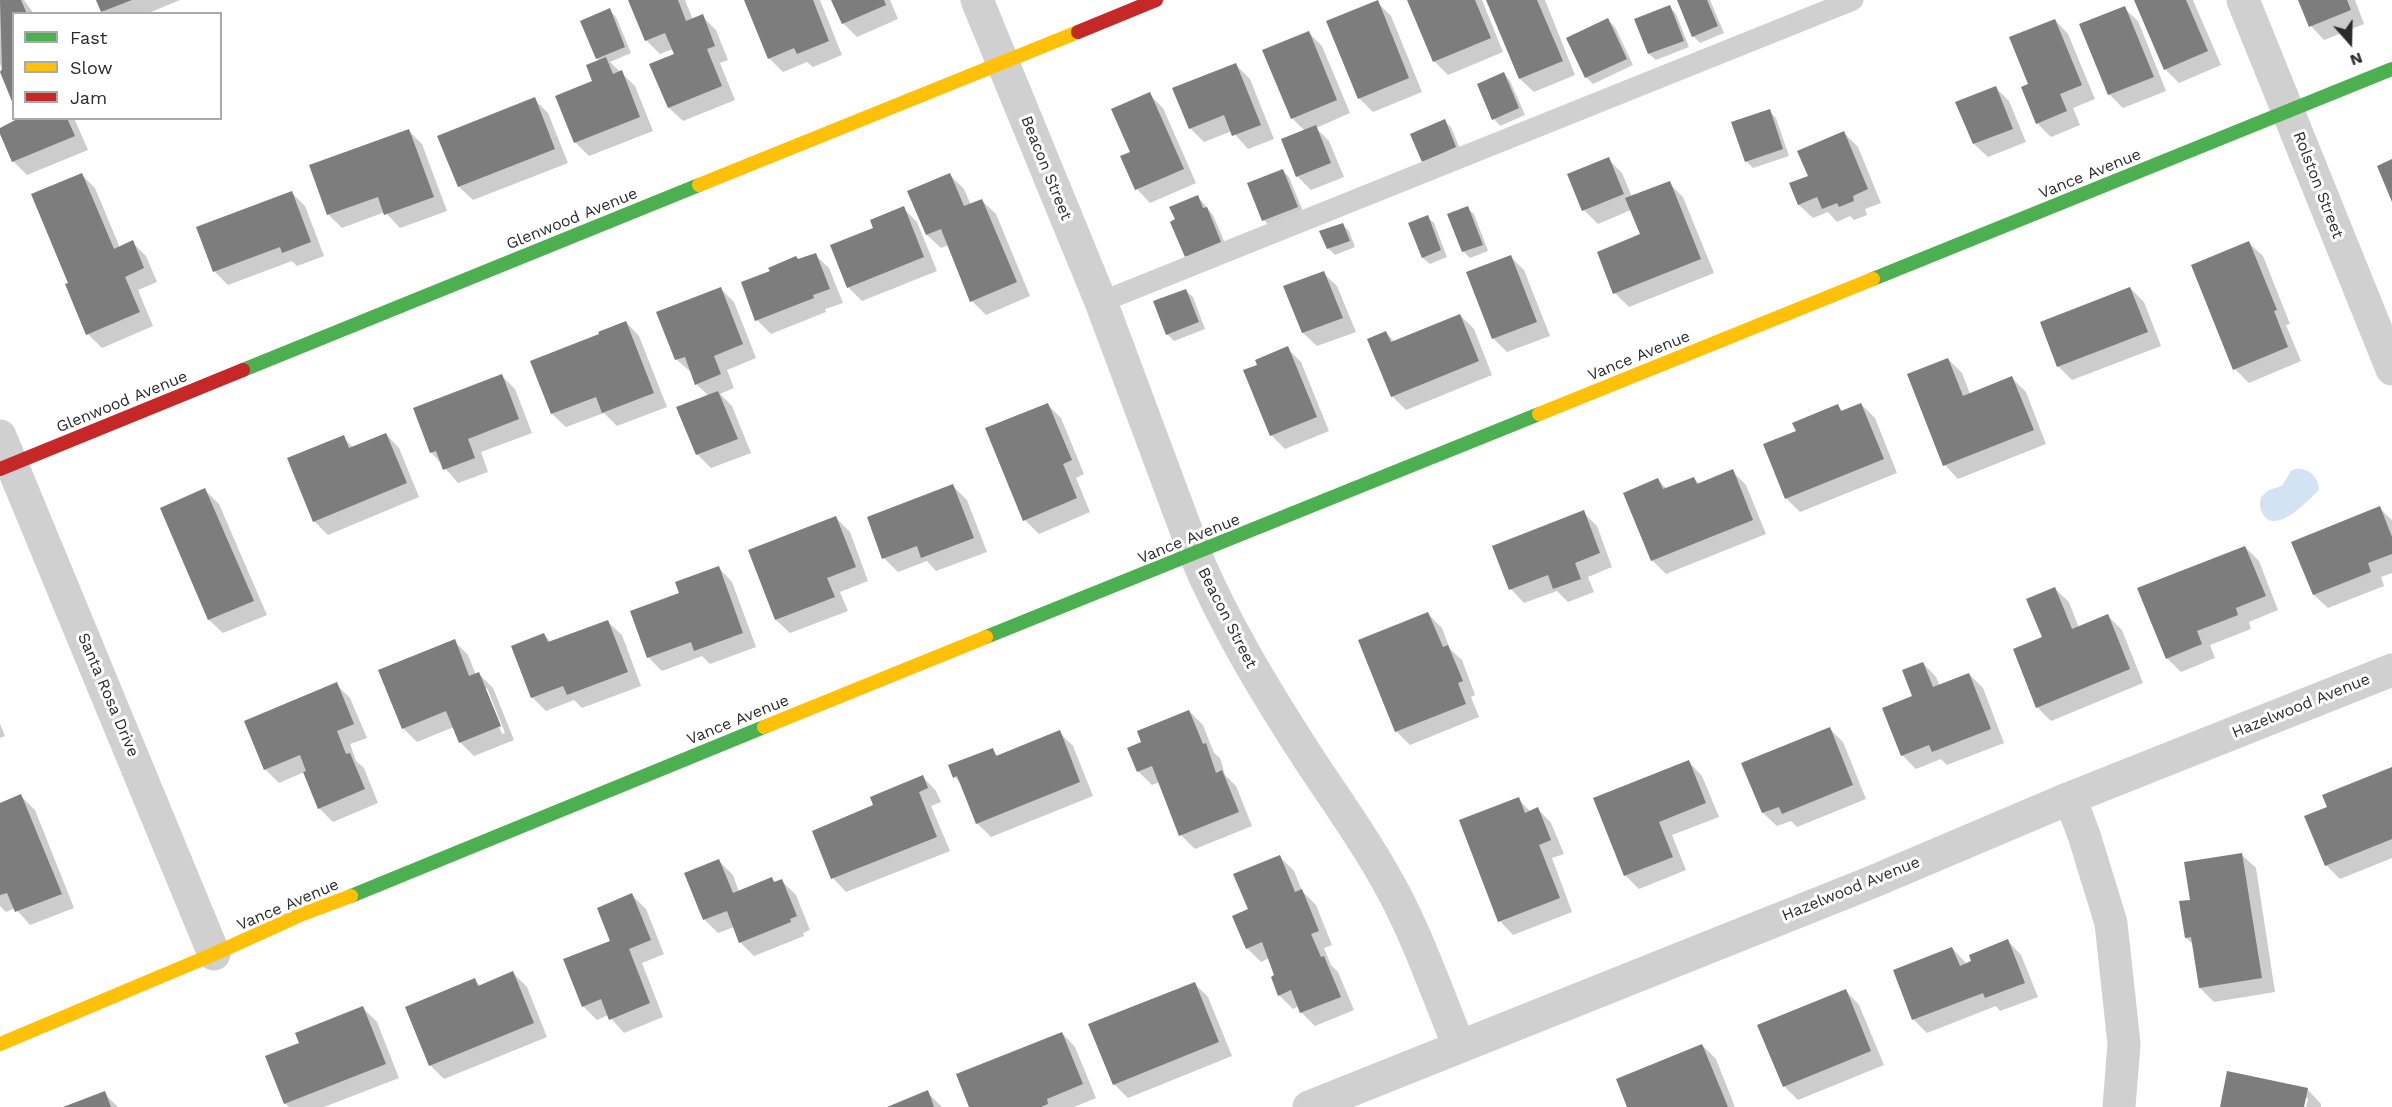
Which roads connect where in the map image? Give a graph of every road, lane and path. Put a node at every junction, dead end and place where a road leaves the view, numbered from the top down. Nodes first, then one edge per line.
1 (977, 0) edge
2 (1156, 0) edge
3 (1853, 0) edge
4 (2243, 0) edge
5 (1002, 62) junction
6 (2392, 69) edge
7 (2289, 112) junction
8 (1101, 302) junction
9 (2392, 369) edge
10 (4, 456) edge
11 (1195, 554) junction
12 (2392, 670) edge
13 (2070, 798) junction
14 (214, 954) junction
15 (0, 1044) edge
16 (1459, 1046) junction
17 (1309, 1107) edge
18 (2119, 1107) edge

1 - 5 street, Beacon Street
2 - 5 street, Glenwood Avenue
3 - 8 lane
4 - 7 street, Rolston Street
5 - 8 street, Beacon Street
5 - 10 street, Glenwood Avenue
6 - 7 street, Vance Avenue
7 - 9 street, Rolston Street
7 - 11 street, Vance Avenue
8 - 11 street, Beacon Street
10 - 14 street, Santa Rosa Drive
11 - 14 street, Vance Avenue
11 - 16 street, Beacon Street
12 - 13 street, Hazelwood Avenue
13 - 16 street, Hazelwood Avenue
13 - 18 street
14 - 15 street, Vance Avenue
16 - 17 street, Hazelwood Avenue

